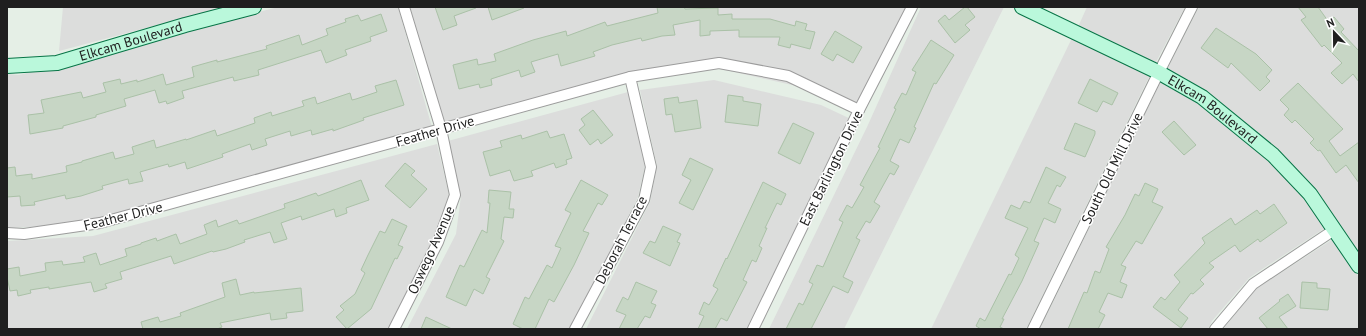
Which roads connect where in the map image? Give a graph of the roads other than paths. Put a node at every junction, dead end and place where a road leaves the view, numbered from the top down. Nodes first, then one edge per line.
1 (254, 7) edge
2 (404, 7) edge
3 (912, 7) edge
4 (1022, 7) edge
5 (1192, 7) edge
6 (7, 66) edge
7 (1158, 72) junction
8 (630, 77) junction
9 (860, 110) junction
10 (441, 129) junction
11 (1334, 230) junction
12 (7, 233) edge
13 (1359, 266) edge
14 (394, 329) edge
15 (575, 329) edge
16 (753, 329) edge
17 (1033, 329) edge
18 (1215, 329) edge

1 - 6 street, Elkcam Boulevard
2 - 10 street, Oswego Avenue
3 - 9 street, East Barlington Drive
4 - 7 street, Elkcam Boulevard
5 - 7 street, South Old Mill Drive
7 - 11 street, Elkcam Boulevard
7 - 17 street, South Old Mill Drive
8 - 9 street, Feather Drive
8 - 10 street, Feather Drive
8 - 15 street, Deborah Terrace
9 - 16 street, East Barlington Drive
10 - 12 street, Feather Drive
10 - 14 street, Oswego Avenue
11 - 13 street, Elkcam Boulevard
11 - 18 street

